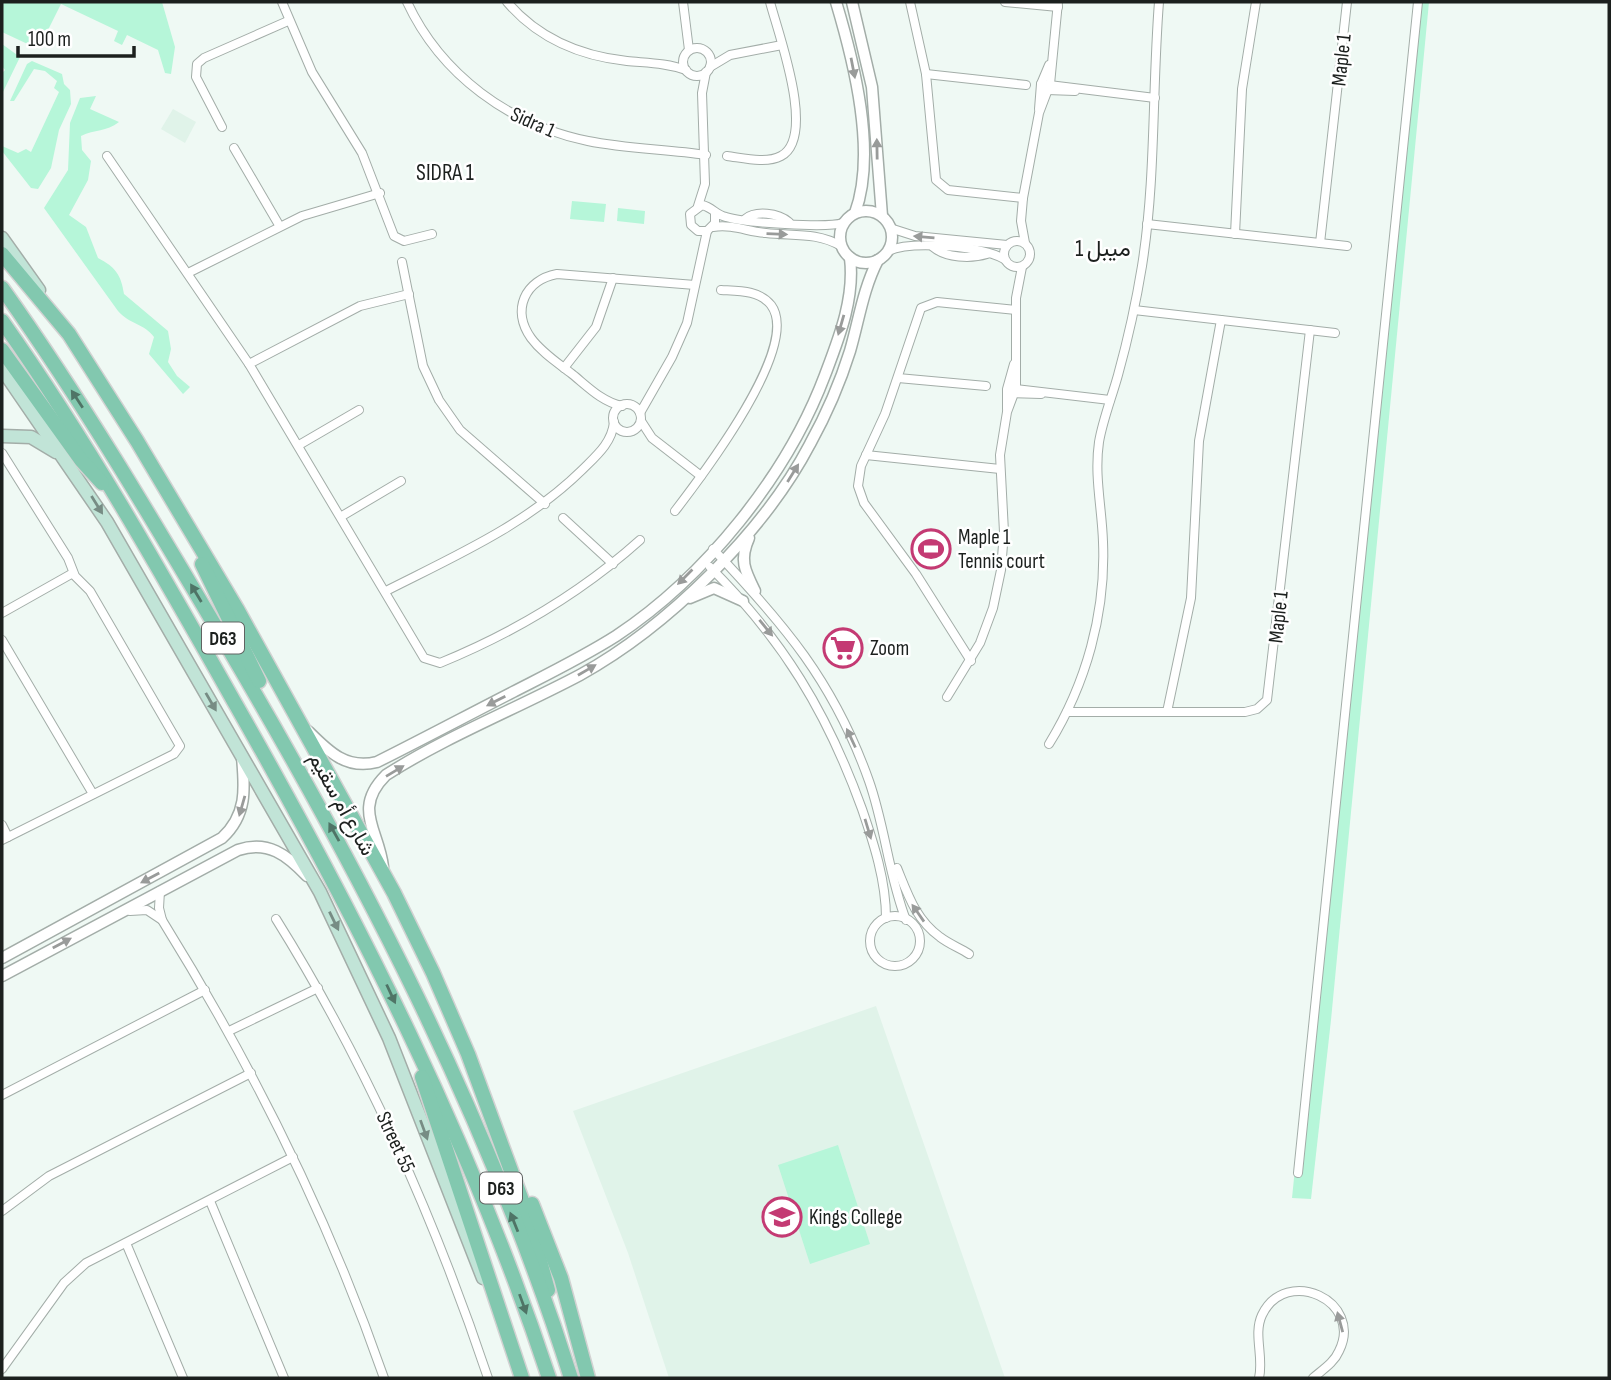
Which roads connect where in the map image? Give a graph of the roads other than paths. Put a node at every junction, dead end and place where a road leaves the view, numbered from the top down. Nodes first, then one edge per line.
1 (282, 2) edge
2 (407, 2) edge
3 (507, 2) edge
4 (683, 2) edge
5 (770, 2) edge
6 (836, 2) edge
7 (852, 2) edge
8 (910, 2) edge
9 (1005, 2) edge
10 (1160, 2) edge
11 (1256, 2) edge
12 (1347, 2) edge
13 (1418, 2) edge
14 (1058, 5) edge
15 (288, 20) junction
16 (688, 26) junction
17 (782, 45) junction
18 (704, 50) junction
19 (687, 54) junction
20 (730, 55) junction
21 (658, 64) junction
22 (708, 70) junction
23 (688, 72) junction
24 (926, 74) junction
25 (1026, 85) dead end
26 (1045, 87) junction
27 (702, 93) junction
28 (1154, 98) junction
29 (222, 127) dead end
30 (234, 148) dead end
31 (706, 155) junction
32 (107, 156) dead end
33 (727, 156) dead end
34 (705, 184) junction
35 (380, 193) junction
36 (1023, 198) junction
37 (698, 206) junction
38 (713, 211) junction
39 (855, 213) junction
40 (882, 216) junction
41 (1021, 221) junction
42 (843, 223) junction
43 (1147, 224) junction
44 (279, 226) junction
45 (890, 228) junction
46 (694, 229) junction
47 (710, 229) junction
48 (1235, 233) junction
49 (432, 234) dead end
50 (2, 238) edge
51 (1025, 243) junction
52 (1320, 243) junction
53 (1009, 244) junction
54 (841, 246) junction
55 (1347, 246) dead end
56 (888, 251) junction
57 (2, 254) edge
58 (850, 258) junction
59 (699, 259) junction
60 (878, 260) junction
61 (402, 262) dead end
62 (1007, 262) junction
63 (1022, 267) junction
64 (190, 272) junction
65 (613, 278) junction
66 (695, 285) junction
67 (2, 288) edge
68 (1016, 288) junction
69 (721, 290) dead end
70 (408, 294) junction
71 (1016, 310) junction
72 (1133, 310) junction
73 (1221, 320) junction
74 (2, 321) edge
75 (1310, 330) junction
76 (1335, 333) dead end
77 (69, 334) junction
78 (2, 350) edge
79 (249, 364) junction
80 (564, 368) junction
81 (2, 369) edge
82 (898, 378) junction
83 (986, 386) dead end
84 (1011, 390) junction
85 (649, 393) junction
86 (603, 399) junction
87 (1110, 400) junction
88 (626, 405) junction
89 (359, 410) dead end
90 (640, 417) junction
91 (614, 419) junction
92 (630, 431) junction
93 (2, 436) edge
94 (652, 438) junction
95 (607, 443) junction
96 (299, 445) junction
97 (2, 453) edge
98 (866, 455) junction
99 (74, 469) junction
100 (1000, 470) junction
101 (701, 477) junction
102 (401, 481) dead end
103 (117, 497) junction
104 (545, 504) junction
105 (675, 511) dead end
106 (342, 516) junction
107 (563, 518) dead end
108 (186, 523) junction
109 (753, 529) junction
110 (640, 540) dead end
111 (718, 555) junction
112 (703, 560) junction
113 (613, 565) junction
114 (713, 570) junction
115 (74, 574) junction
116 (386, 592) junction
117 (755, 592) junction
118 (743, 601) junction
119 (669, 610) junction
120 (2, 613) edge
121 (2, 640) edge
122 (971, 661) junction
123 (947, 697) dead end
124 (1067, 712) junction
125 (1167, 712) junction
126 (297, 719) junction
127 (1049, 744) dead end
128 (242, 755) junction
129 (312, 793) junction
130 (93, 794) junction
131 (2, 825) edge
132 (5, 838) edge
133 (890, 853) junction
134 (384, 875) junction
135 (315, 884) junction
136 (160, 891) junction
137 (118, 913) junction
138 (886, 918) junction
139 (276, 919) dead end
140 (906, 919) junction
141 (162, 920) junction
142 (969, 954) dead end
143 (2, 958) edge
144 (2, 976) edge
145 (318, 988) junction
146 (205, 990) junction
147 (229, 1031) junction
148 (412, 1038) junction
149 (468, 1054) junction
150 (251, 1073) junction
151 (2, 1094) edge
152 (293, 1157) junction
153 (1298, 1173) dead end
154 (210, 1201) junction
155 (2, 1211) edge
156 (127, 1243) junction
157 (504, 1320) junction
158 (552, 1322) junction
159 (2, 1369) edge
160 (183, 1378) edge
161 (284, 1378) edge
162 (384, 1378) edge
163 (488, 1378) edge
164 (522, 1378) edge
165 (549, 1378) edge
166 (571, 1378) edge
167 (588, 1378) edge
168 (1259, 1378) edge
169 (1313, 1378) edge

1 - 15 street
2 - 31 street, Sidra 1
3 - 21 street
4 - 16 street
5 - 17 street
6 -> 39 street
40 -> 7 street
8 - 24 street
9 - 14 street
10 - 28 street
11 - 48 street
12 - 52 street, Maple 1
13 - 153 street
14 - 26 street
15 - 29 street
15 - 35 street
16 - 18 street
16 - 19 street
17 - 20 street
17 - 33 street
18 - 19 street
18 - 20 street
18 - 22 street
19 - 21 street
19 - 23 street
20 - 22 street
21 - 23 street
22 - 23 street
22 - 27 street
23 - 27 street
24 - 25 street
24 - 36 street
26 - 28 street
26 - 36 street
27 - 31 street
28 - 43 street
30 - 44 street
31 - 34 street
32 - 64 street
34 - 37 street
34 - 38 street
35 - 44 street
35 - 49 street
36 - 41 street
37 - 38 street
37 - 46 street
38 - 42 street
38 - 47 street
39 - 40 street
39 - 42 street
40 - 45 street
41 - 51 street
41 - 53 street
42 - 54 street
43 - 48 street
43 - 72 street
44 - 64 street
53 -> 45 street
45 - 56 street
46 - 47 street
46 - 59 street
47 -> 54 street
47 - 59 street
48 - 52 street
50 - 77 main road
51 - 53 street
51 - 63 street
52 - 55 street
53 - 62 street
54 - 58 street
56 - 60 street
56 - 62 street
57 - 77 main road
58 - 60 street
58 -> 111 street
59 - 66 street
109 -> 60 street
61 - 70 street
62 - 63 street
62 - 68 street
63 - 68 street
64 - 79 street
65 - 66 street
65 - 80 street
65 - 80 street
66 - 85 street
129 -> 67 main road, شارع أم سقيم / D63
68 - 71 street
69 - 101 street
70 - 79 street
70 - 104 street
71 - 82 street
71 - 84 street
72 - 73 street
72 - 87 street
73 - 75 street
73 - 125 street
74 - 103 main road, شارع أم سقيم / D63
75 - 76 street
75 - 125 street, Maple 1
77 - 108 main road
78 - 103 main road
79 - 96 street
80 - 86 street
81 - 99 main road
82 - 83 street
82 - 98 street
84 - 87 street
84 - 100 street
85 - 88 street
85 - 90 street
86 - 88 street
86 - 91 street
87 - 124 street
88 - 90 street
88 - 91 street
89 - 96 street
90 - 92 street
90 - 94 street
91 - 92 street
91 - 95 street
92 - 94 street
92 - 95 street
93 - 99 main road
94 - 101 street
95 - 104 street
96 - 106 street
97 - 115 street
98 - 100 street
98 - 122 street
99 -> 128 main road
100 - 122 street
101 - 105 street
102 - 106 street
103 -> 148 main road, شارع أم سقيم / D63
104 - 116 street
106 - 116 street
107 - 113 street
108 - 126 main road
108 - 129 main road
109 - 111 street
109 - 117 street
110 - 113 street
111 - 112 street
111 - 114 street
111 - 117 street
112 - 114 street
112 -> 126 street
113 - 116 street
114 - 118 street
114 - 119 street
115 - 120 street
115 - 130 street
133 -> 117 street
118 - 119 street
118 -> 138 street
134 -> 119 street
121 - 130 street
122 - 123 street
124 - 125 street, Maple 1
124 - 127 street
126 - 134 main road
128 - 135 main road
128 -> 143 street
158 -> 129 main road, شارع أم سقيم / D63
130 - 132 street
131 - 132 street
133 - 140 street
142 -> 133 street
134 - 149 main road
135 - 136 street
135 -> 157 main road
136 - 137 street
136 - 141 street
137 - 141 street
144 -> 137 street
138 - 140 street
138 - 140 street
139 - 145 street, Street 55
141 - 146 street
145 - 147 street
145 - 163 street, Street 55
146 - 147 street
146 - 151 street
147 - 150 street
148 - 157 main road, شارع أم سقيم / D63
148 -> 165 main road, شارع أم سقيم / D63
149 - 158 main road
149 - 167 main road, D63
150 - 152 street
150 - 155 street
152 - 154 street
152 - 162 street
154 - 156 street
154 - 161 street
156 - 159 street
156 - 160 street
157 - 164 main road, شارع أم سقيم / D63
158 - 166 main road, شارع أم سقيم / D63
169 -> 168 street

